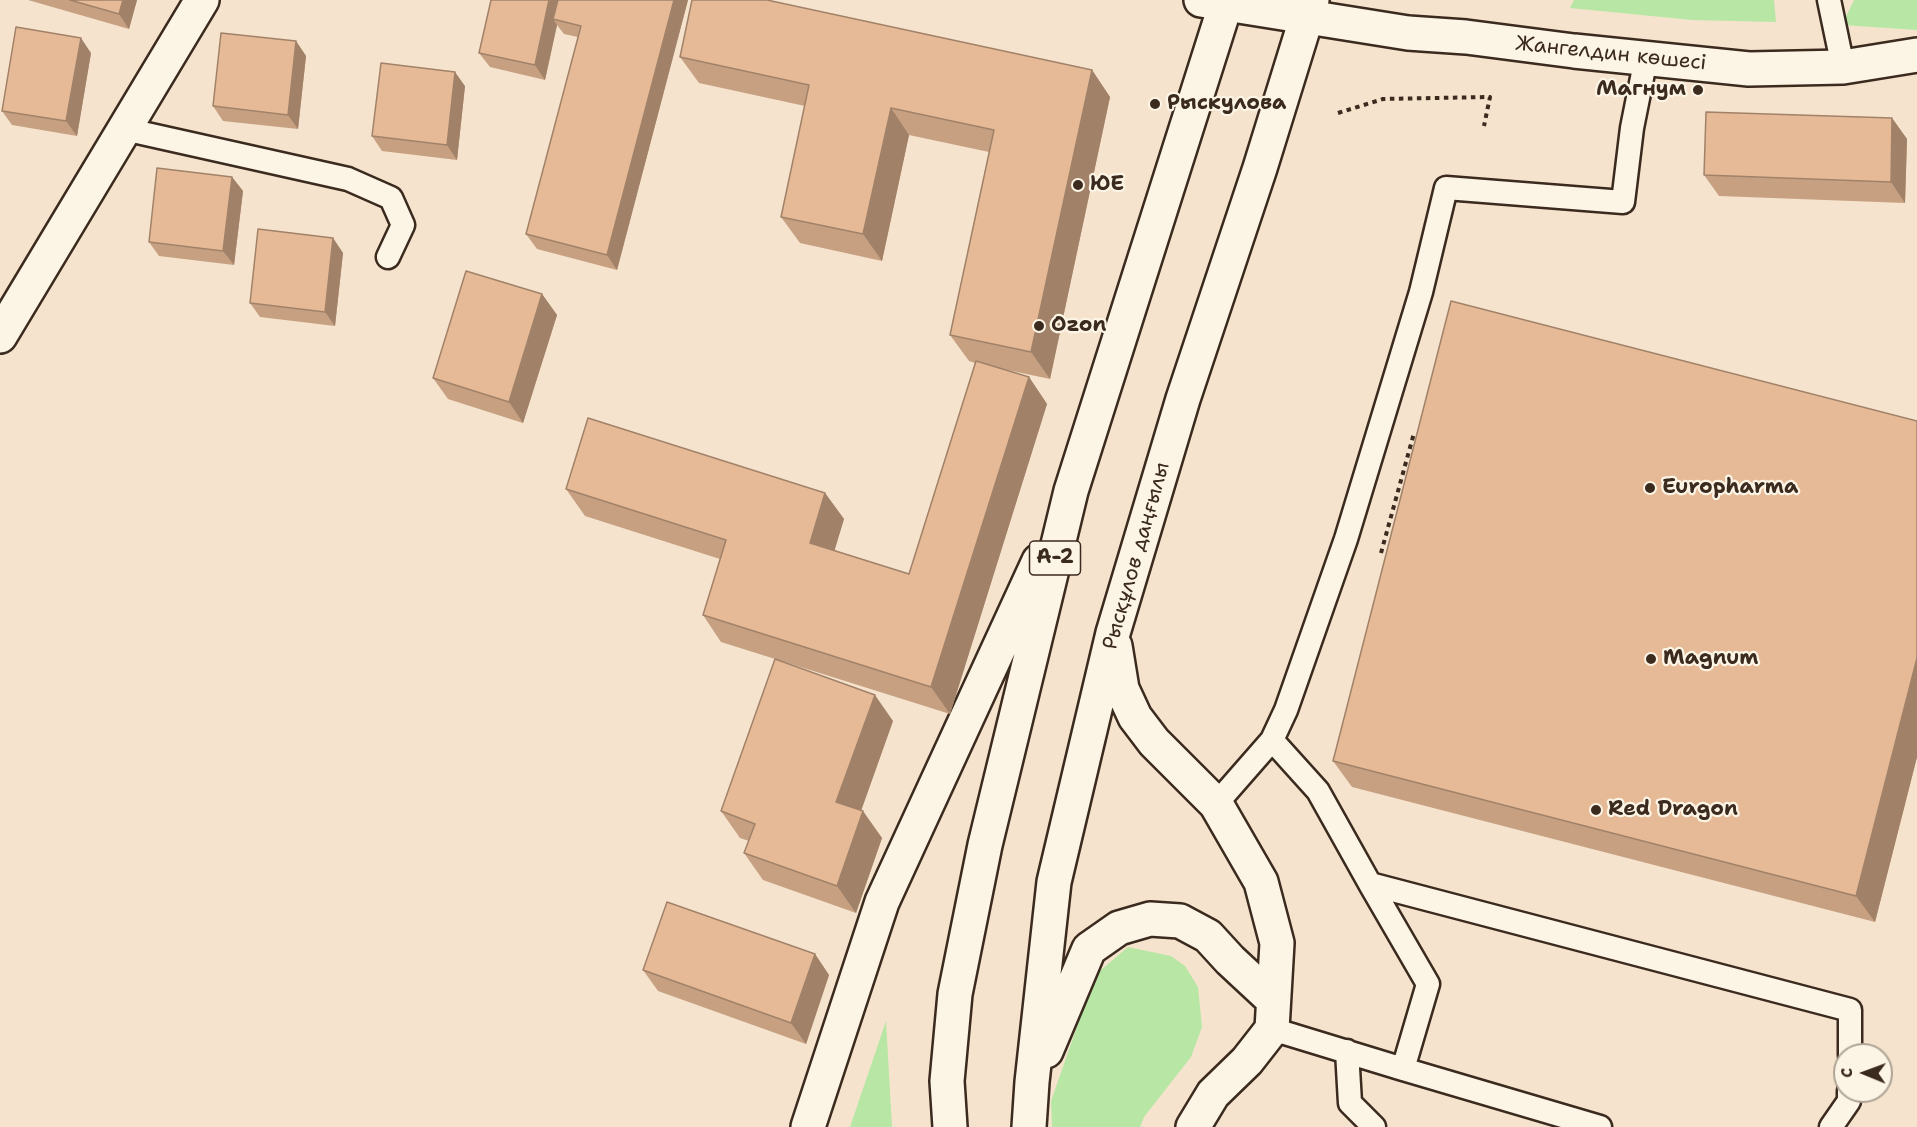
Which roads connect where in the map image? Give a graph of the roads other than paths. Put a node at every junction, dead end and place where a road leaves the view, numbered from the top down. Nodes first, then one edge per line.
1 (202, 0) edge
2 (1829, 0) edge
3 (1218, 1) edge
4 (1309, 8) edge
5 (1917, 55) edge
6 (1646, 58) junction
7 (1843, 67) junction
8 (124, 129) junction
9 (388, 257) dead end
10 (0, 336) edge
11 (1071, 491) junction
12 (1113, 633) junction
13 (1272, 740) junction
14 (1216, 804) junction
15 (1370, 884) junction
16 (1273, 1014) junction
17 (1850, 1043) edge
18 (1347, 1051) junction
19 (1403, 1069) junction
20 (1032, 1083) junction
21 (1848, 1103) edge
22 (808, 1127) edge
23 (950, 1127) edge
24 (1029, 1127) edge
25 (1192, 1127) edge
26 (1374, 1127) edge
27 (1600, 1127) edge
28 (1830, 1127) edge

1 - 8 main road
2 - 7 lane
3 - 4 main road, Жангелдин көшесі
3 - 11 main road, A-2
4 - 6 main road, Жангелдин көшесі
4 - 12 main road, Рысқұлов даңғылы
5 - 7 main road, Жангелдин көшесі
6 - 7 main road, Жангелдин көшесі
6 - 13 lane
8 - 9 lane
8 - 10 main road
11 - 22 main road
11 - 23 main road, A-2
12 - 14 main road
12 - 20 main road, Рысқұлов даңғылы
13 - 14 lane
13 - 15 lane
14 - 16 main road
15 - 17 lane
15 - 19 lane
16 - 18 lane
16 - 20 main road
16 - 25 main road
18 - 19 lane
18 - 26 lane
19 - 27 lane
20 - 24 main road, Рысқұлов даңғылы
21 - 28 lane

